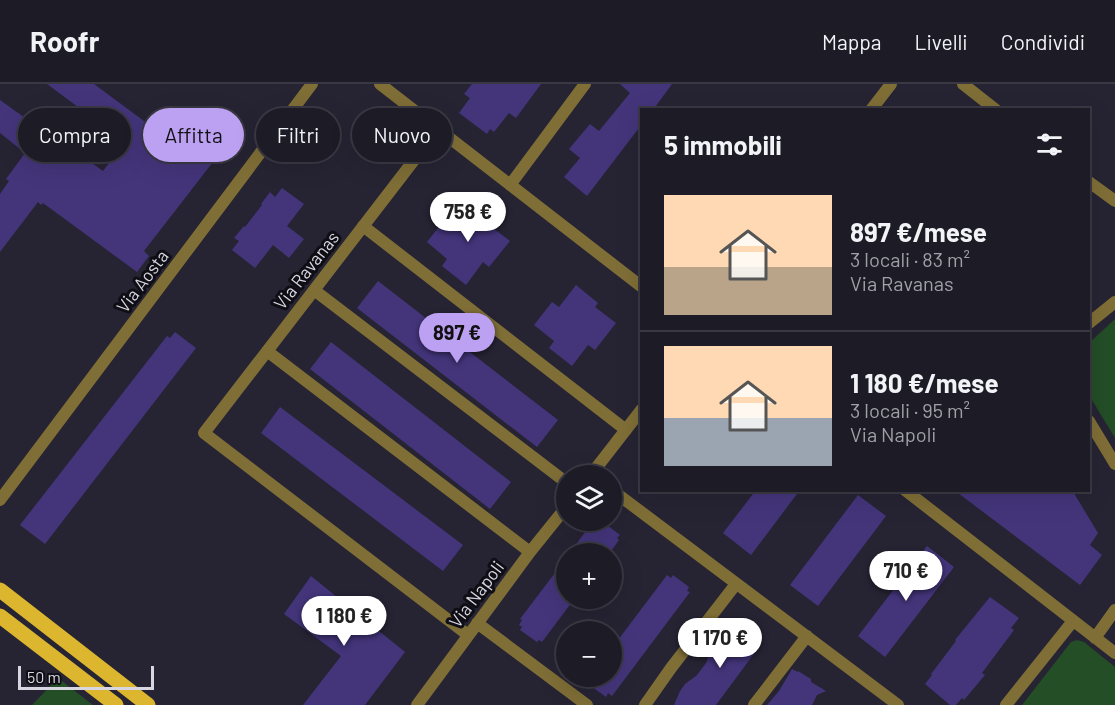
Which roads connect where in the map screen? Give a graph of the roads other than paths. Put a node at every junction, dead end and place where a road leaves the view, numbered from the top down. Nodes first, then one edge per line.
1 (312, 84) edge
2 (380, 84) edge
3 (585, 84) edge
4 (891, 84) edge
5 (963, 84) edge
6 (411, 108) edge
7 (873, 108) edge
8 (993, 108) edge
9 (452, 140) edge
10 (412, 162) edge
11 (1090, 183) edge
12 (510, 185) junction
13 (1115, 201) edge
14 (363, 226) junction
15 (640, 285) edge
16 (314, 290) junction
17 (1115, 302) edge
18 (1090, 322) edge
19 (267, 351) junction
20 (640, 412) edge
21 (1090, 423) edge
22 (626, 430) junction
23 (1115, 464) edge
24 (599, 465) edge
25 (556, 475) edge
26 (908, 492) edge
27 (622, 498) edge
28 (0, 500) edge
29 (556, 520) edge
30 (530, 552) junction
31 (736, 584) junction
32 (0, 590) edge
33 (1115, 610) edge
34 (0, 615) edge
35 (1073, 621) junction
36 (477, 624) junction
37 (468, 635) junction
38 (807, 636) junction
39 (1095, 638) junction
40 (1115, 653) edge
41 (116, 705) edge
42 (148, 705) edge
43 (417, 705) edge
44 (587, 705) edge
45 (645, 705) edge
46 (754, 705) edge
47 (898, 705) edge
48 (1006, 705) edge

1 - 28 street, Via Aosta
2 - 6 street
3 - 12 street
4 - 7 street
5 - 8 street
9 - 12 street
10 - 14 street, Via Ravanas
11 - 13 street
12 - 15 street
14 - 16 street, Via Ravanas
14 - 22 street
16 - 19 street, Via Ravanas
16 - 25 street
17 - 18 street
19 - 30 street
19 - 37 street, Via Ravanas
20 - 22 street
21 - 23 street
22 - 24 street
26 - 35 street
27 - 31 street
29 - 30 street, Via Napoli
30 - 36 street, Via Napoli
31 - 38 street
31 - 45 street
32 - 42 main road
33 - 39 street
34 - 41 main road
35 - 39 street
35 - 48 street
36 - 37 street, Via Napoli
36 - 44 street
37 - 43 street, Via Napoli
38 - 46 street
38 - 47 street
39 - 40 street

